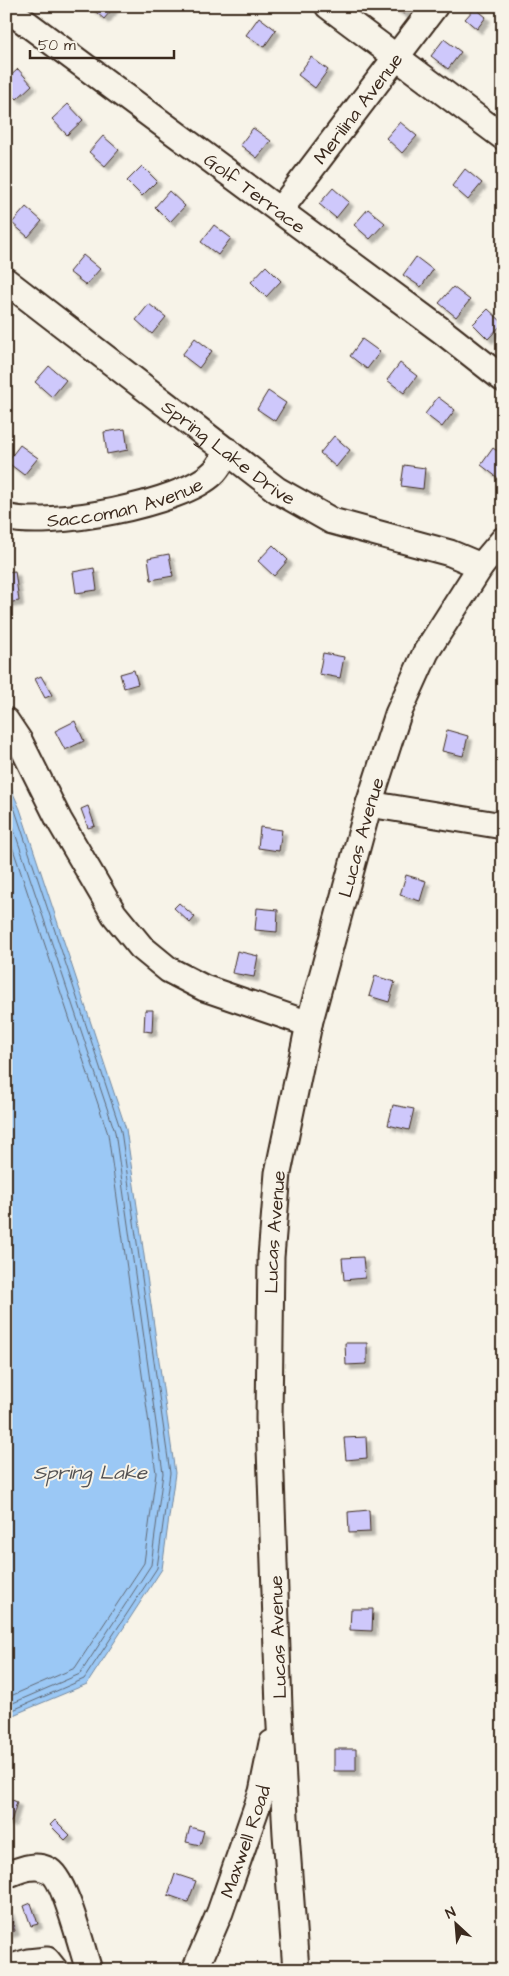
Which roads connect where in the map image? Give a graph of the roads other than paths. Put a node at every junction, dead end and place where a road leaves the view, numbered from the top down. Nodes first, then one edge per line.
1 (328, 6) edge
2 (435, 6) edge
3 (6, 8) edge
4 (395, 57) junction
5 (503, 136) edge
6 (280, 210) junction
7 (6, 281) edge
8 (503, 379) edge
9 (228, 451) junction
10 (6, 517) edge
11 (503, 540) edge
12 (481, 566) junction
13 (6, 721) edge
14 (369, 804) junction
15 (503, 826) edge
16 (309, 1024) junction
17 (279, 1708) junction
18 (6, 1875) edge
19 (6, 1969) edge
20 (55, 1970) edge
21 (89, 1970) edge
22 (195, 1970) edge
23 (296, 1970) edge

1 - 4 street
2 - 4 street, Merilina Avenue
3 - 6 street, Golf Terrace
4 - 5 street
4 - 6 street, Merilina Avenue
6 - 8 street, Golf Terrace
7 - 9 street, Spring Lake Drive
9 - 10 street, Saccoman Avenue
9 - 12 street, Spring Lake Drive
11 - 12 street, Lucas Avenue
12 - 14 street, Lucas Avenue
13 - 16 street
14 - 15 street
14 - 16 street, Lucas Avenue
16 - 17 street, Lucas Avenue
17 - 22 street, Maxwell Road
17 - 23 street, Lucas Avenue
18 - 21 street
19 - 20 street

